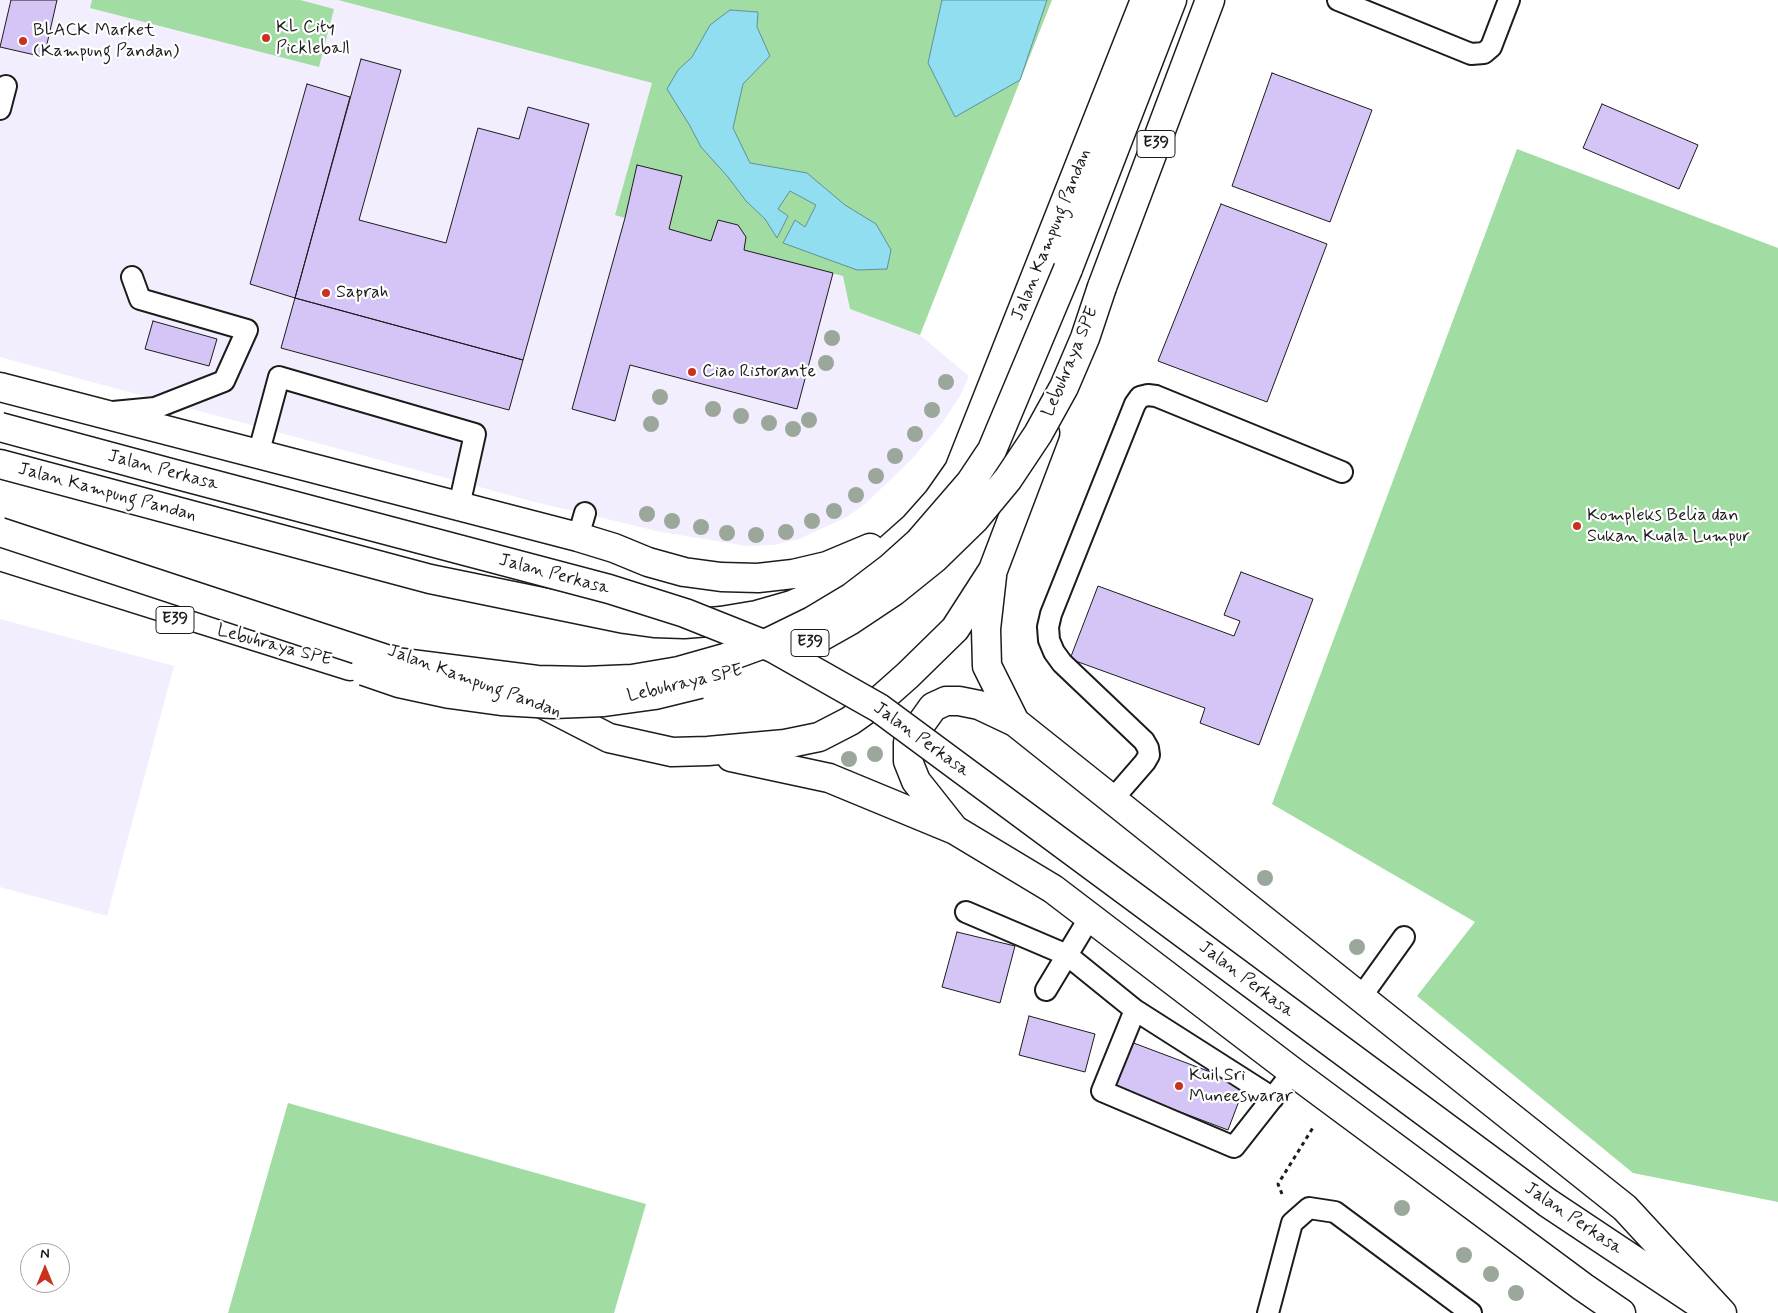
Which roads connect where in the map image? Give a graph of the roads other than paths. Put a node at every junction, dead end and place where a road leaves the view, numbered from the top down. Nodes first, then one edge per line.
1 (1145, 0) edge
2 (1172, 0) edge
3 (1210, 0) edge
4 (1338, 0) edge
5 (1509, 0) edge
6 (6, 86) dead end
7 (0, 109) edge
8 (132, 277) dead end
9 (0, 388) edge
10 (100, 414) junction
11 (0, 426) edge
12 (258, 454) junction
13 (0, 464) edge
14 (959, 470) junction
15 (1342, 472) dead end
16 (458, 506) junction
17 (0, 532) edge
18 (0, 540) edge
19 (0, 545) edge
20 (0, 556) edge
21 (993, 570) junction
22 (0, 575) edge
23 (334, 642) junction
24 (350, 666) junction
25 (1015, 722) junction
26 (708, 752) junction
27 (1112, 800) junction
28 (955, 830) junction
29 (966, 912) dead end
30 (1090, 917) junction
31 (1404, 937) dead end
32 (1067, 955) junction
33 (1046, 990) dead end
34 (1361, 997) junction
35 (1135, 1010) junction
36 (1293, 1072) junction
37 (1273, 1098) junction
38 (1268, 1313) edge
39 (1470, 1313) edge
40 (1621, 1313) edge
41 (1714, 1313) edge
42 (1722, 1313) edge

1 - 14 main road, Jalan Kampung Pandan
2 - 23 main road, Lebuhraya SPE / E39, bridge
3 - 21 main road, Jalan Kampung Pandan
3 - 24 main road, Lebuhraya SPE / E39, bridge
4 - 5 lane
6 - 7 lane
8 - 10 lane
9 - 10 main road, Jalan Kampung Pandan
10 - 12 main road, Jalan Kampung Pandan
11 - 41 main road, Jalan Perkasa, bridge
12 - 16 main road, Jalan Kampung Pandan
12 - 16 lane
13 - 14 main road, Jalan Kampung Pandan
14 - 16 main road, Jalan Kampung Pandan
15 - 27 lane
17 - 23 main road, bridge
18 - 26 main road, Jalan Kampung Pandan
19 - 23 main road, Lebuhraya SPE / E39, bridge
20 - 24 main road
21 - 25 main road
21 - 26 main road, Jalan Kampung Pandan
22 - 24 main road, Lebuhraya SPE / E39
25 - 27 main road
25 - 28 main road
26 - 28 main road
27 - 34 main road
28 - 30 main road
29 - 32 lane
30 - 32 lane
30 - 36 main road
31 - 34 lane
32 - 33 lane
32 - 35 lane
34 - 42 main road
35 - 37 lane
35 - 37 lane
36 - 37 lane
36 - 40 main road
38 - 39 lane

